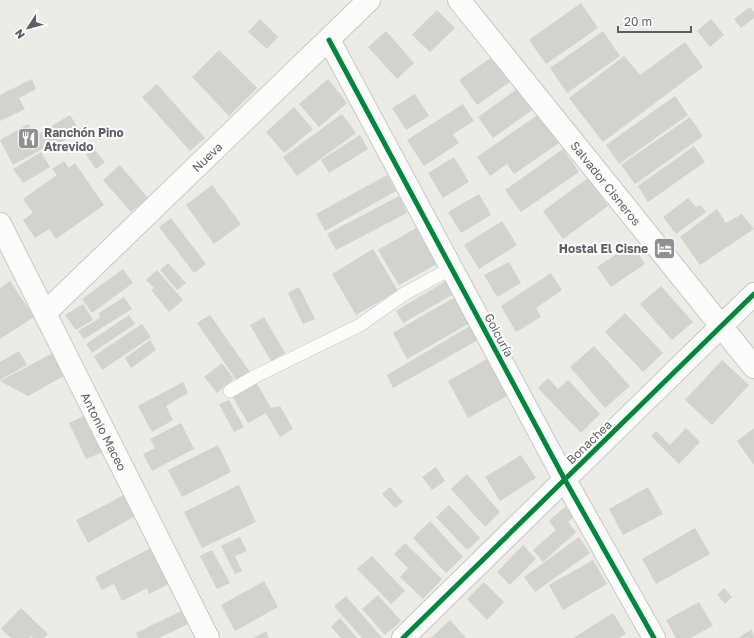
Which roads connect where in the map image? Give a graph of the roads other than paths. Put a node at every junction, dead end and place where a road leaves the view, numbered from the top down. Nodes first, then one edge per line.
1 (369, 0) edge
2 (459, 0) edge
3 (329, 40) junction
4 (0, 224) edge
5 (452, 268) junction
6 (754, 294) edge
7 (45, 313) junction
8 (722, 326) junction
9 (754, 367) edge
10 (230, 390) dead end
11 (565, 480) junction
12 (208, 638) edge
13 (403, 638) edge
14 (654, 638) edge

1 - 3 street, Nueva
2 - 8 street, Salvador Cisneros
3 - 5 street, Goicuría
3 - 7 street, Nueva
4 - 7 street, Antonio Maceo
5 - 10 lane
5 - 11 street, Goicuría
6 - 8 street, Bonachea
7 - 12 street, Antonio Maceo
8 - 9 street, Salvador Cisneros
8 - 11 street, Bonachea
11 - 13 street, Bonachea
11 - 14 street, Goicuría

